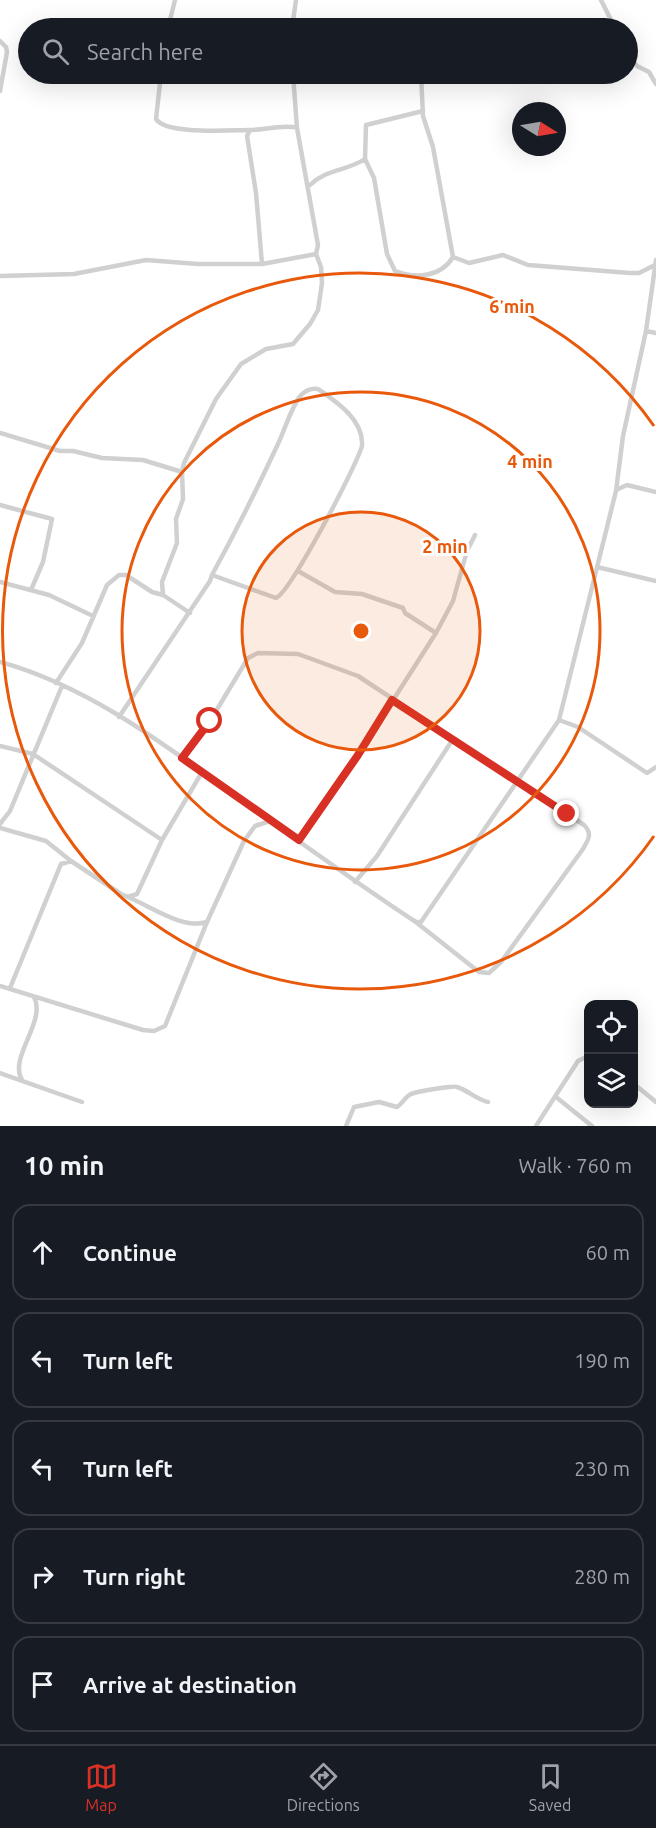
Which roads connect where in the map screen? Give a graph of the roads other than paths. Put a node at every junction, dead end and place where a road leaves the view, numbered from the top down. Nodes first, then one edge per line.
1 (175, 0) edge
2 (296, 0) edge
3 (601, 0) edge
4 (170, 18) edge
5 (293, 18) edge
6 (610, 18) edge
7 (0, 41) edge
8 (638, 66) edge
9 (160, 84) edge
10 (294, 84) edge
11 (422, 84) edge
12 (656, 84) edge
13 (0, 91) edge
14 (423, 111) junction
15 (297, 128) junction
16 (250, 130) junction
17 (365, 159) junction
18 (309, 186) junction
19 (316, 254) junction
20 (453, 257) junction
21 (656, 263) edge
22 (262, 264) junction
23 (0, 276) edge
24 (646, 331) junction
25 (656, 333) edge
26 (0, 433) edge
27 (182, 472) junction
28 (616, 491) junction
29 (656, 492) edge
30 (0, 505) edge
31 (475, 535) dead end
32 (597, 567) junction
33 (297, 572) junction
34 (212, 575) junction
35 (656, 581) edge
36 (0, 582) edge
37 (31, 590) junction
38 (163, 595) junction
39 (190, 613) junction
40 (93, 616) junction
41 (436, 633) junction
42 (0, 662) edge
43 (59, 684) junction
44 (392, 700) junction
45 (119, 717) junction
46 (559, 720) junction
47 (453, 739) junction
48 (0, 746) edge
49 (33, 754) junction
50 (182, 758) junction
51 (656, 767) edge
52 (202, 772) junction
53 (518, 780) junction
54 (256, 811) junction
55 (270, 821) junction
56 (0, 826) edge
57 (255, 826) junction
58 (162, 840) junction
59 (299, 840) junction
60 (61, 852) junction
61 (71, 861) junction
62 (61, 864) junction
63 (355, 882) junction
64 (137, 894) junction
65 (128, 897) junction
66 (139, 902) junction
67 (207, 922) junction
68 (416, 922) junction
69 (195, 924) junction
70 (202, 934) junction
71 (0, 986) edge
72 (10, 988) junction
73 (34, 997) junction
74 (584, 1058) edge
75 (0, 1073) edge
76 (22, 1080) junction
77 (638, 1088) edge
78 (556, 1097) junction
79 (82, 1102) dead end
80 (488, 1102) dead end
81 (656, 1102) edge
82 (346, 1126) edge
83 (537, 1126) edge
84 (592, 1126) edge

1 - 4 street
2 - 5 street
3 - 6 street
7 - 13 street
8 - 12 street
9 - 16 street
10 - 15 street
11 - 14 street
14 - 17 street
14 - 20 street
15 - 16 street
15 - 18 street
16 - 22 street
17 - 18 street
17 - 20 street
18 - 19 street
19 - 22 street
19 - 27 street
20 - 21 street
21 - 24 street
22 - 23 street
24 - 25 street
24 - 28 street
26 - 27 street
27 - 38 street
28 - 29 street
28 - 32 street
30 - 37 street
31 - 41 street
32 - 35 street
32 - 46 street
33 - 34 street
33 - 34 street
33 - 41 street
34 - 39 street
36 - 37 street
37 - 40 street
38 - 39 street
38 - 40 street
39 - 45 street
40 - 43 street
41 - 44 street
42 - 43 street
43 - 45 street
43 - 49 street
44 - 47 street
44 - 50 street
44 - 59 street
45 - 50 street
46 - 51 street
46 - 53 street
47 - 53 street
47 - 63 street
48 - 49 street
49 - 56 street
49 - 58 street
50 - 52 street
52 - 54 street
52 - 58 street
53 - 68 street
53 - 68 street
54 - 55 street
54 - 57 street
55 - 57 street
55 - 59 street
56 - 60 street
57 - 67 street
58 - 64 street
59 - 63 street
60 - 61 street
60 - 62 street
61 - 62 street
61 - 65 street
62 - 72 street
63 - 68 street
64 - 65 street
64 - 66 street
65 - 66 street
66 - 69 street
67 - 69 street
67 - 70 street
69 - 70 street
70 - 73 street
71 - 72 street
72 - 73 street
73 - 76 street
74 - 78 street
75 - 76 street
76 - 79 street
77 - 81 street
78 - 83 street
78 - 84 street
80 - 82 street

